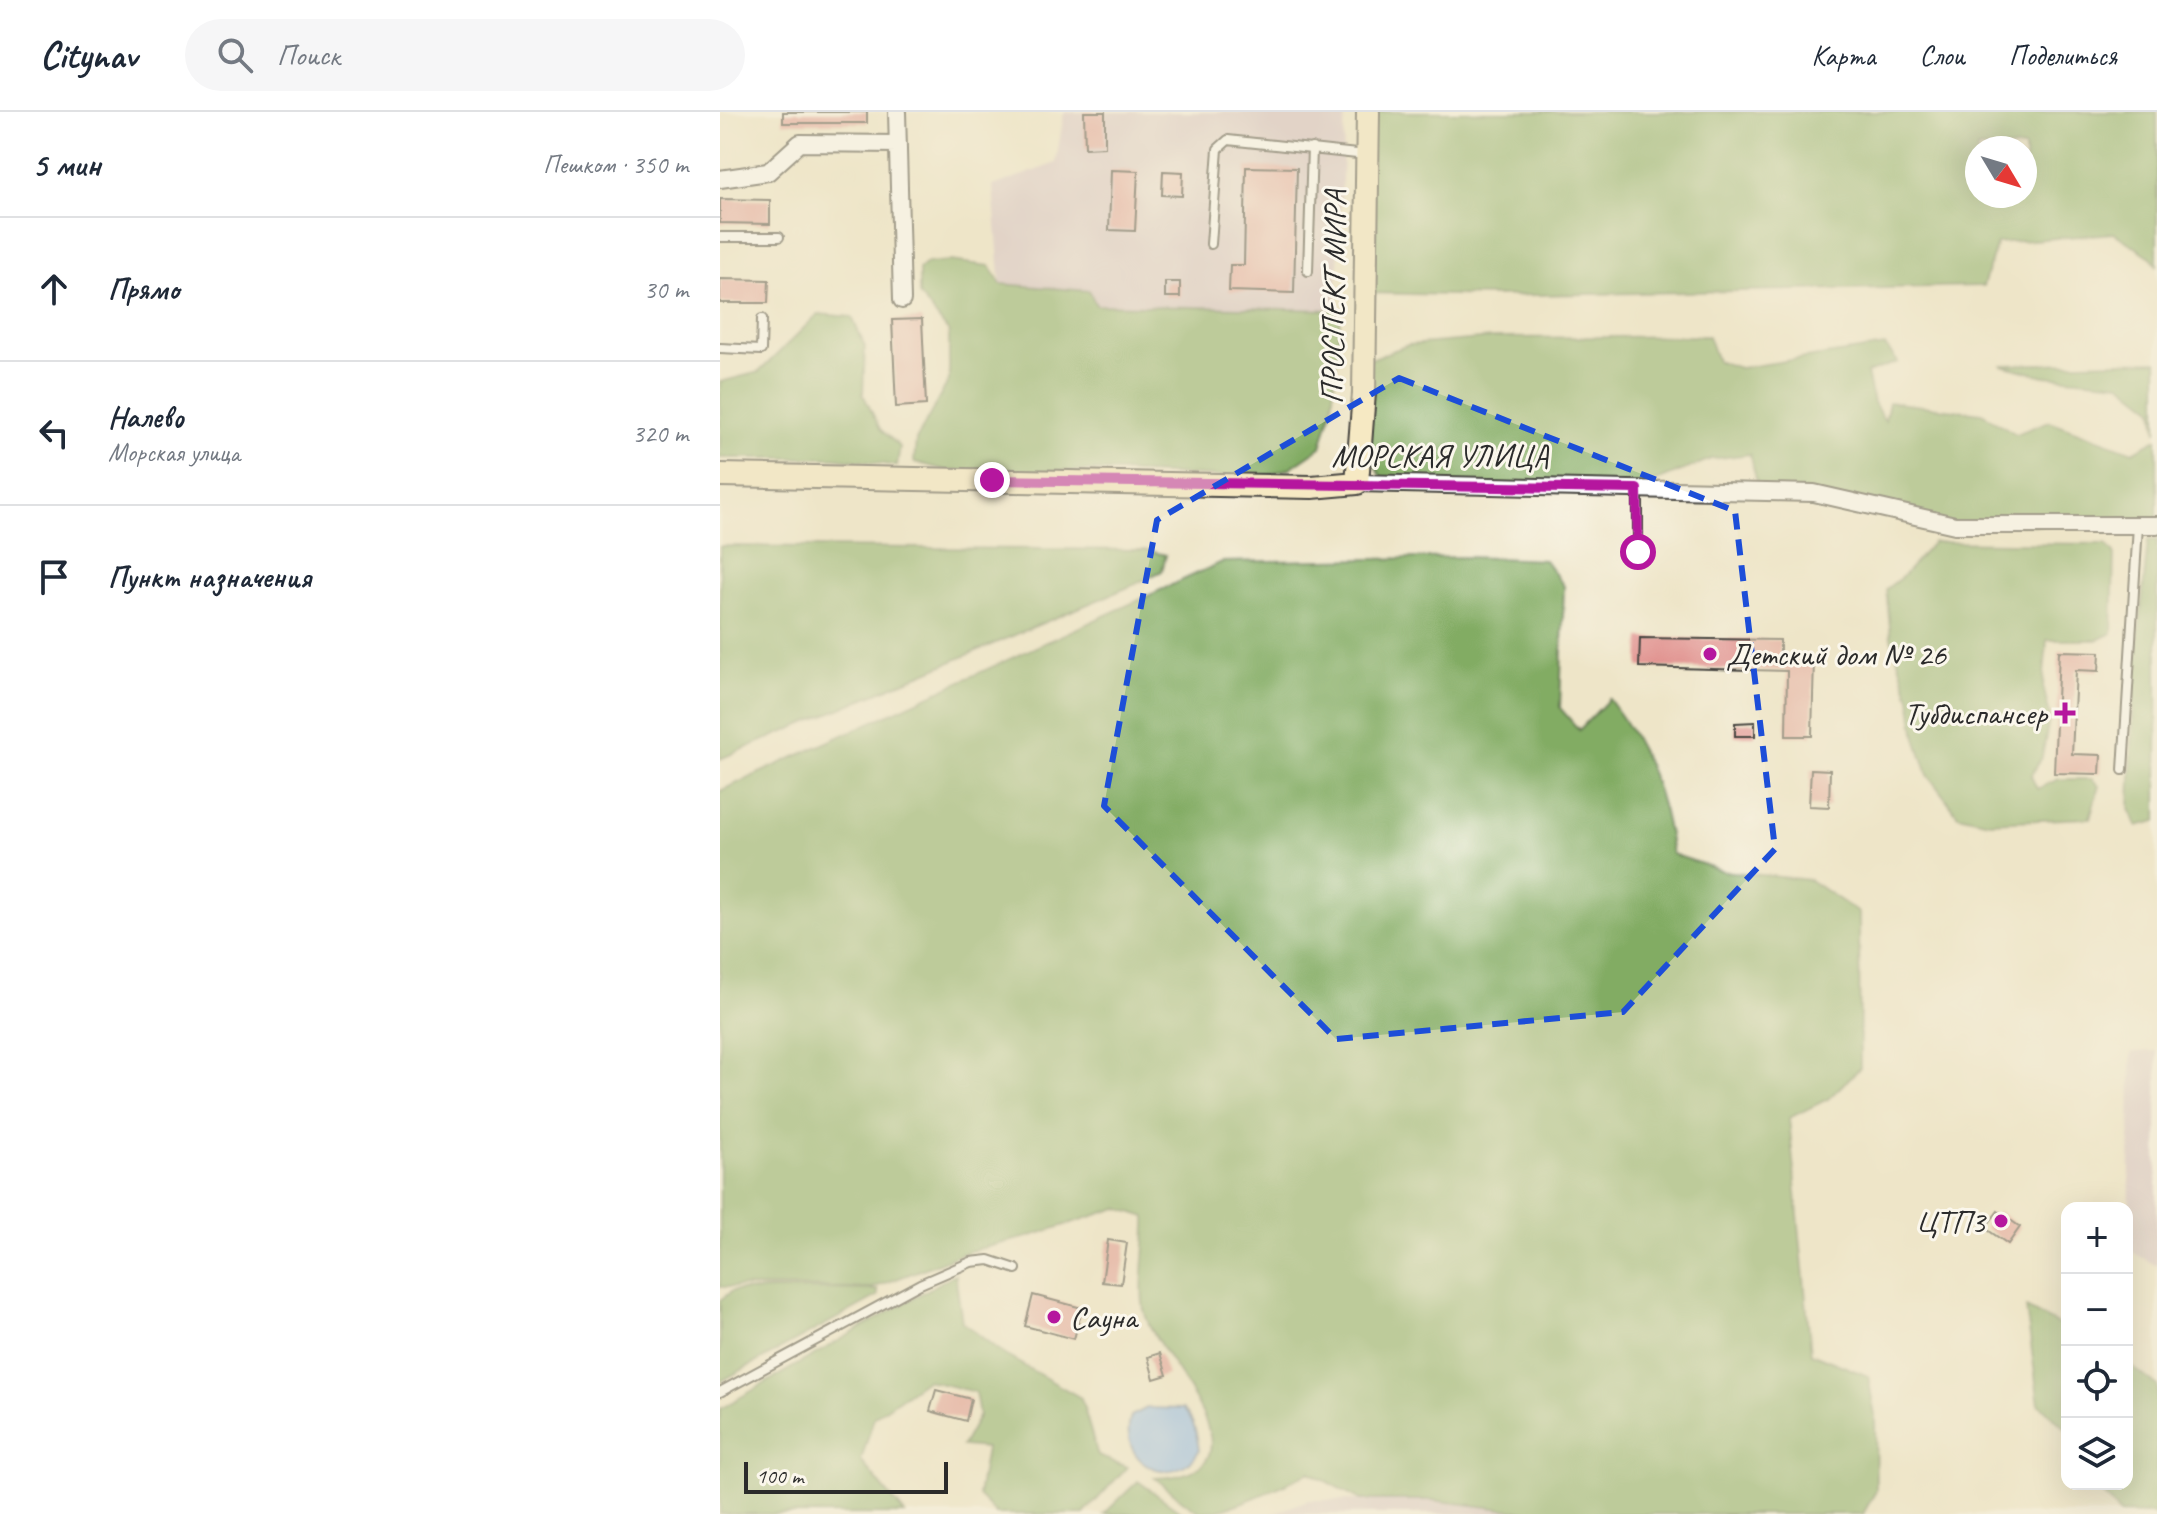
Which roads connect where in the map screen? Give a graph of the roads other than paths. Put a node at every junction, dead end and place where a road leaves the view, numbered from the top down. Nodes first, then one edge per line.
1 (897, 112) edge
2 (1368, 112) edge
3 (898, 144) junction
4 (1312, 148) junction
5 (1367, 155) junction
6 (720, 179) edge
7 (720, 237) edge
8 (779, 237) dead end
9 (1211, 244) dead end
10 (1308, 271) dead end
11 (902, 300) dead end
12 (762, 319) dead end
13 (720, 348) edge
14 (720, 475) edge
15 (1357, 483) junction
16 (1637, 489) junction
17 (2138, 525) junction
18 (2157, 525) edge
19 (1638, 552) dead end
20 (2123, 770) dead end
21 (1016, 1269) dead end
22 (720, 1392) edge

1 - 3 street
2 - 5 main road, ПРОСПЕКТ МИРА
3 - 6 street
3 - 11 street
4 - 5 lane
4 - 9 lane
4 - 10 lane
5 - 15 main road, ПРОСПЕКТ МИРА
7 - 8 lane
12 - 13 lane
14 - 15 main road, МОРСКАЯ УЛИЦА
15 - 16 street, МОРСКАЯ УЛИЦА
16 - 17 street, МОРСКАЯ УЛИЦА
16 - 19 lane
17 - 18 street, МОРСКАЯ УЛИЦА
17 - 20 lane
21 - 22 lane

